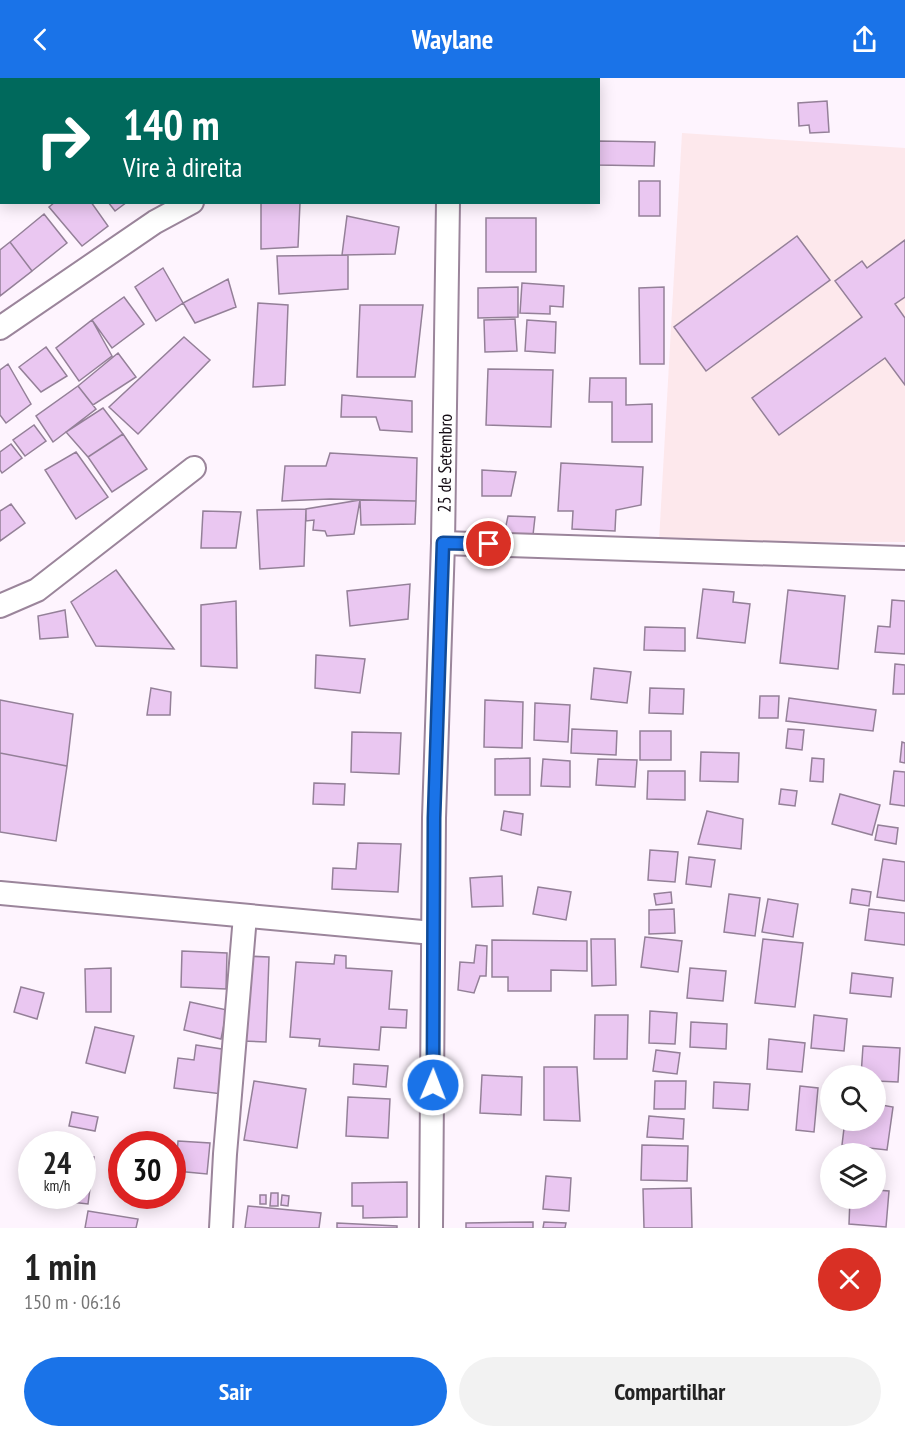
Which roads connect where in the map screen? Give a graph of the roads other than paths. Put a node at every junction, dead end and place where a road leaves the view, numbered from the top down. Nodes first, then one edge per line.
1 (188, 204) edge
2 (448, 204) edge
3 (0, 328) edge
4 (194, 468) dead end
5 (443, 543) junction
6 (905, 558) edge
7 (0, 606) edge
8 (0, 893) edge
9 (245, 916) junction
10 (433, 933) junction
11 (221, 1228) edge
12 (431, 1228) edge

1 - 3 street
2 - 5 street, 25 de Setembro
4 - 7 street
5 - 6 street
5 - 10 street, 25 de Setembro
8 - 9 street
9 - 10 street
9 - 11 street
10 - 12 street, 25 de Setembro

